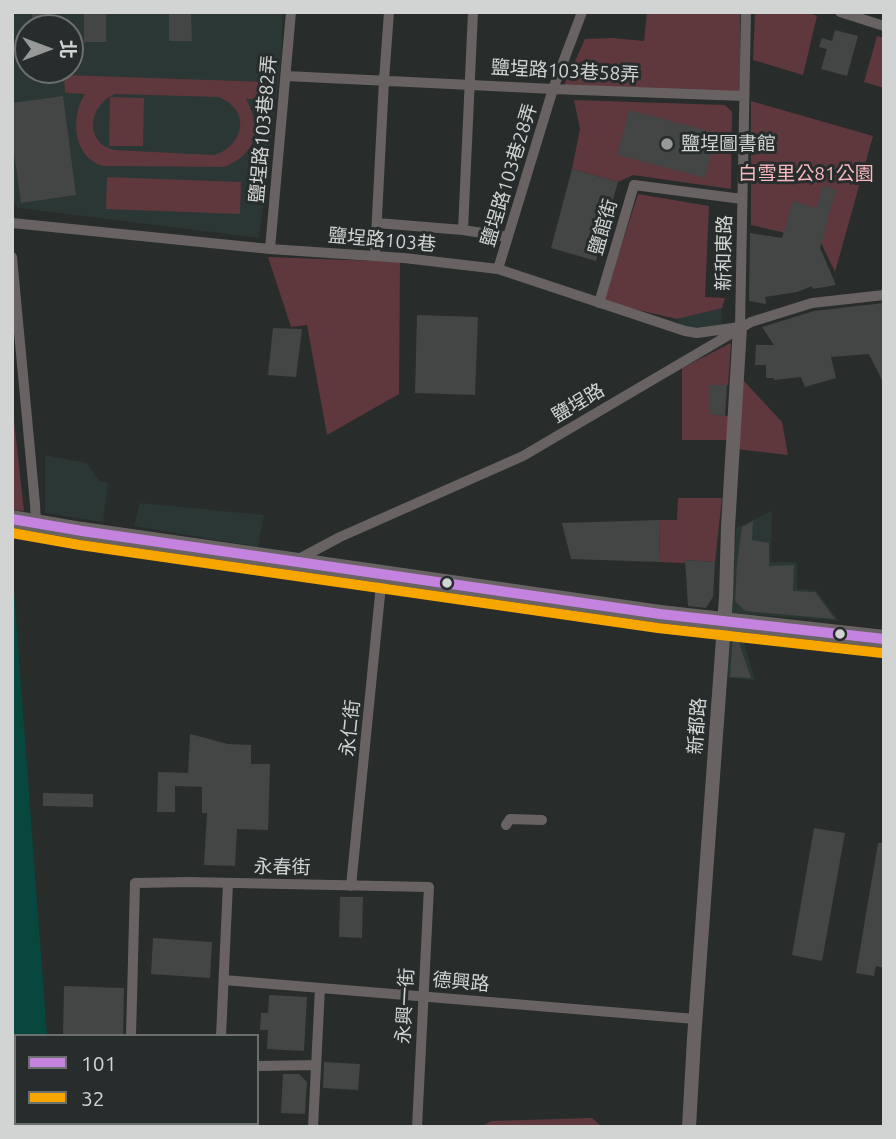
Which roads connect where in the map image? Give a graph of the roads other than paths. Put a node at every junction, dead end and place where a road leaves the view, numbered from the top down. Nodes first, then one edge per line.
1 (291, 12) edge
2 (389, 12) edge
3 (473, 12) edge
4 (582, 12) edge
5 (746, 12) edge
6 (840, 12) edge
7 (884, 26) edge
8 (286, 76) junction
9 (384, 80) junction
10 (470, 85) junction
11 (553, 89) junction
12 (744, 96) junction
13 (742, 199) junction
14 (12, 223) edge
15 (377, 223) junction
16 (463, 230) junction
17 (508, 237) junction
18 (270, 249) junction
19 (374, 256) junction
20 (12, 257) edge
21 (498, 269) junction
22 (884, 295) edge
23 (599, 303) junction
24 (740, 327) junction
25 (12, 519) edge
26 (36, 523) junction
27 (295, 561) junction
28 (382, 575) junction
29 (724, 622) junction
30 (884, 639) edge
31 (541, 820) dead end
32 (506, 825) dead end
33 (228, 883) junction
34 (351, 886) junction
35 (429, 887) joint
36 (223, 980) junction
37 (320, 988) junction
38 (423, 997) junction
39 (695, 1019) junction
40 (131, 1034) edge
41 (221, 1034) edge
42 (316, 1065) junction
43 (259, 1066) edge
44 (313, 1127) edge
45 (417, 1127) edge
46 (689, 1127) edge

1 - 8 street, 鹽埕路103巷82弄
2 - 9 street
3 - 10 street
4 - 11 street, 鹽埕路103巷28弄
5 - 12 street, 新和東路
6 - 7 street
8 - 9 street, 鹽埕路103巷58弄
8 - 18 street, 鹽埕路103巷82弄
9 - 10 street, 鹽埕路103巷58弄
9 - 15 street
10 - 11 street, 鹽埕路103巷58弄
10 - 16 street
11 - 12 street, 鹽埕路103巷58弄
11 - 17 street, 鹽埕路103巷28弄
12 - 13 street, 新和東路
13 - 23 street, 鹽館街
13 - 24 street, 新和東路
14 - 18 street, 鹽埕路103巷
15 - 16 street, 鹽埕路103巷
15 - 19 street
16 - 17 street, 鹽埕路103巷
17 - 21 street, 鹽埕路103巷28弄
18 - 19 street, 鹽埕路103巷
19 - 21 street, 鹽埕路103巷
20 - 26 street
21 - 23 street, 鹽埕路103巷
22 - 24 street, 鹽埕路
23 - 24 street, 鹽埕路103巷
24 - 27 street, 鹽埕路
24 - 29 street, 新都路
25 - 26 main road
26 - 27 main road
27 - 28 main road
28 - 29 main road
28 - 34 street, 永仁街
29 - 30 main road
29 - 39 street, 新都路
31 - 32 street
33 - 34 street, 永春街
33 - 36 street
33 - 40 street, 永春街
34 - 35 street, 永春街
35 - 38 street, 永興一街
36 - 37 street, 德興路
36 - 41 street
37 - 38 street, 德興路
37 - 42 street
38 - 39 street, 德興路
38 - 45 street, 永興一街
39 - 46 street, 新都路
42 - 43 street
42 - 44 street

